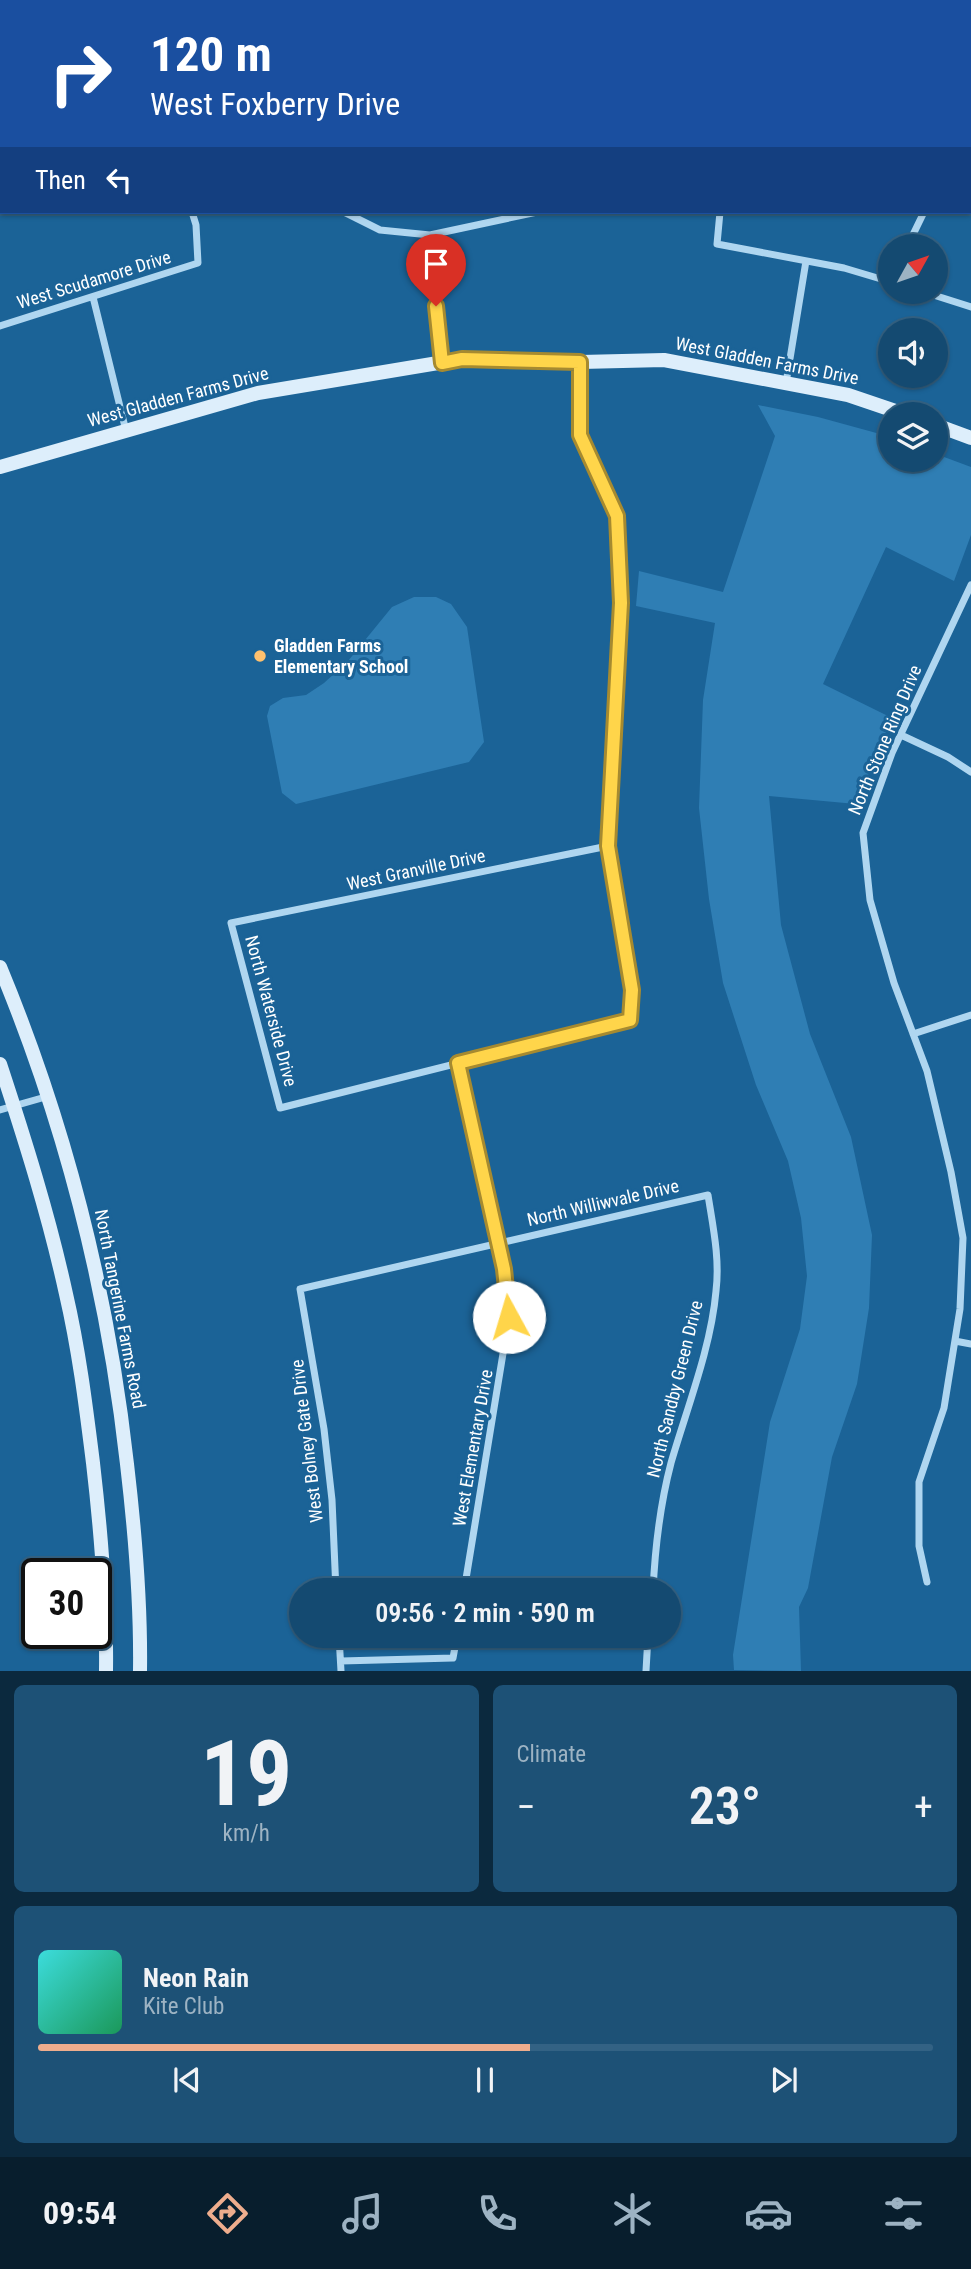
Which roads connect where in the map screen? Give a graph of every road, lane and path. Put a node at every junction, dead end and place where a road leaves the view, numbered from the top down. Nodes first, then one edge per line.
1 (193, 214) edge
2 (348, 214) edge
3 (528, 214) edge
4 (720, 214) edge
5 (923, 214) edge
6 (913, 234) edge
7 (430, 235) junction
8 (806, 261) junction
9 (878, 278) edge
10 (93, 296) junction
11 (948, 300) edge
12 (971, 307) edge
13 (0, 326) edge
14 (580, 362) junction
15 (442, 363) junction
16 (786, 383) junction
17 (878, 405) edge
18 (948, 429) edge
19 (126, 431) junction
20 (971, 438) edge
21 (0, 467) edge
22 (971, 585) edge
23 (901, 735) junction
24 (971, 772) edge
25 (608, 846) junction
26 (231, 922) joint
27 (0, 967) edge
28 (971, 1015) edge
29 (913, 1034) junction
30 (458, 1063) junction
31 (0, 1064) edge
32 (49, 1096) junction
33 (7, 1108) edge
34 (708, 1195) joint
35 (499, 1242) junction
36 (300, 1289) joint
37 (955, 1341) junction
38 (971, 1345) edge
39 (335, 1578) edge
40 (466, 1578) edge
41 (654, 1578) edge
42 (927, 1583) dead end
43 (340, 1648) edge
44 (455, 1648) edge
45 (647, 1648) edge
46 (341, 1661) junction
47 (106, 1671) edge
48 (140, 1671) edge
49 (341, 1671) edge
50 (646, 1671) edge

1 - 10 street, West Scudamore Drive
2 - 7 street
3 - 7 street
4 - 8 street
5 - 6 street
7 - 15 street
8 - 9 street
8 - 16 street
10 - 13 street, West Scudamore Drive
10 - 19 street
11 - 12 street
14 - 15 main road, West Gladden Farms Drive
14 - 16 main road, West Gladden Farms Drive
14 - 25 street
15 - 19 main road, West Gladden Farms Drive
16 - 17 main road, West Gladden Farms Drive
18 - 20 main road
19 - 21 main road, West Gladden Farms Drive
22 - 23 street, North Stone Ring Drive
23 - 24 street
23 - 29 street, North Stone Ring Drive
25 - 26 street, West Granville Drive
25 - 30 street
26 - 30 street, North Waterside Drive
27 - 32 main road, North Tangerine Farms Road
28 - 29 street
29 - 37 street, North Stone Ring Drive
30 - 35 street, West Elementary Drive
31 - 33 main road
32 - 33 street
32 - 48 main road, North Tangerine Farms Road
33 - 47 main road
34 - 35 street, North Williwvale Drive
34 - 41 street, North Sandby Green Drive
35 - 36 street, North Williwvale Drive
35 - 40 street, West Elementary Drive
36 - 39 street, West Bolney Gate Drive
37 - 38 street
37 - 42 street, North Stone Ring Drive
43 - 46 street
44 - 46 street
45 - 50 street
46 - 49 street

